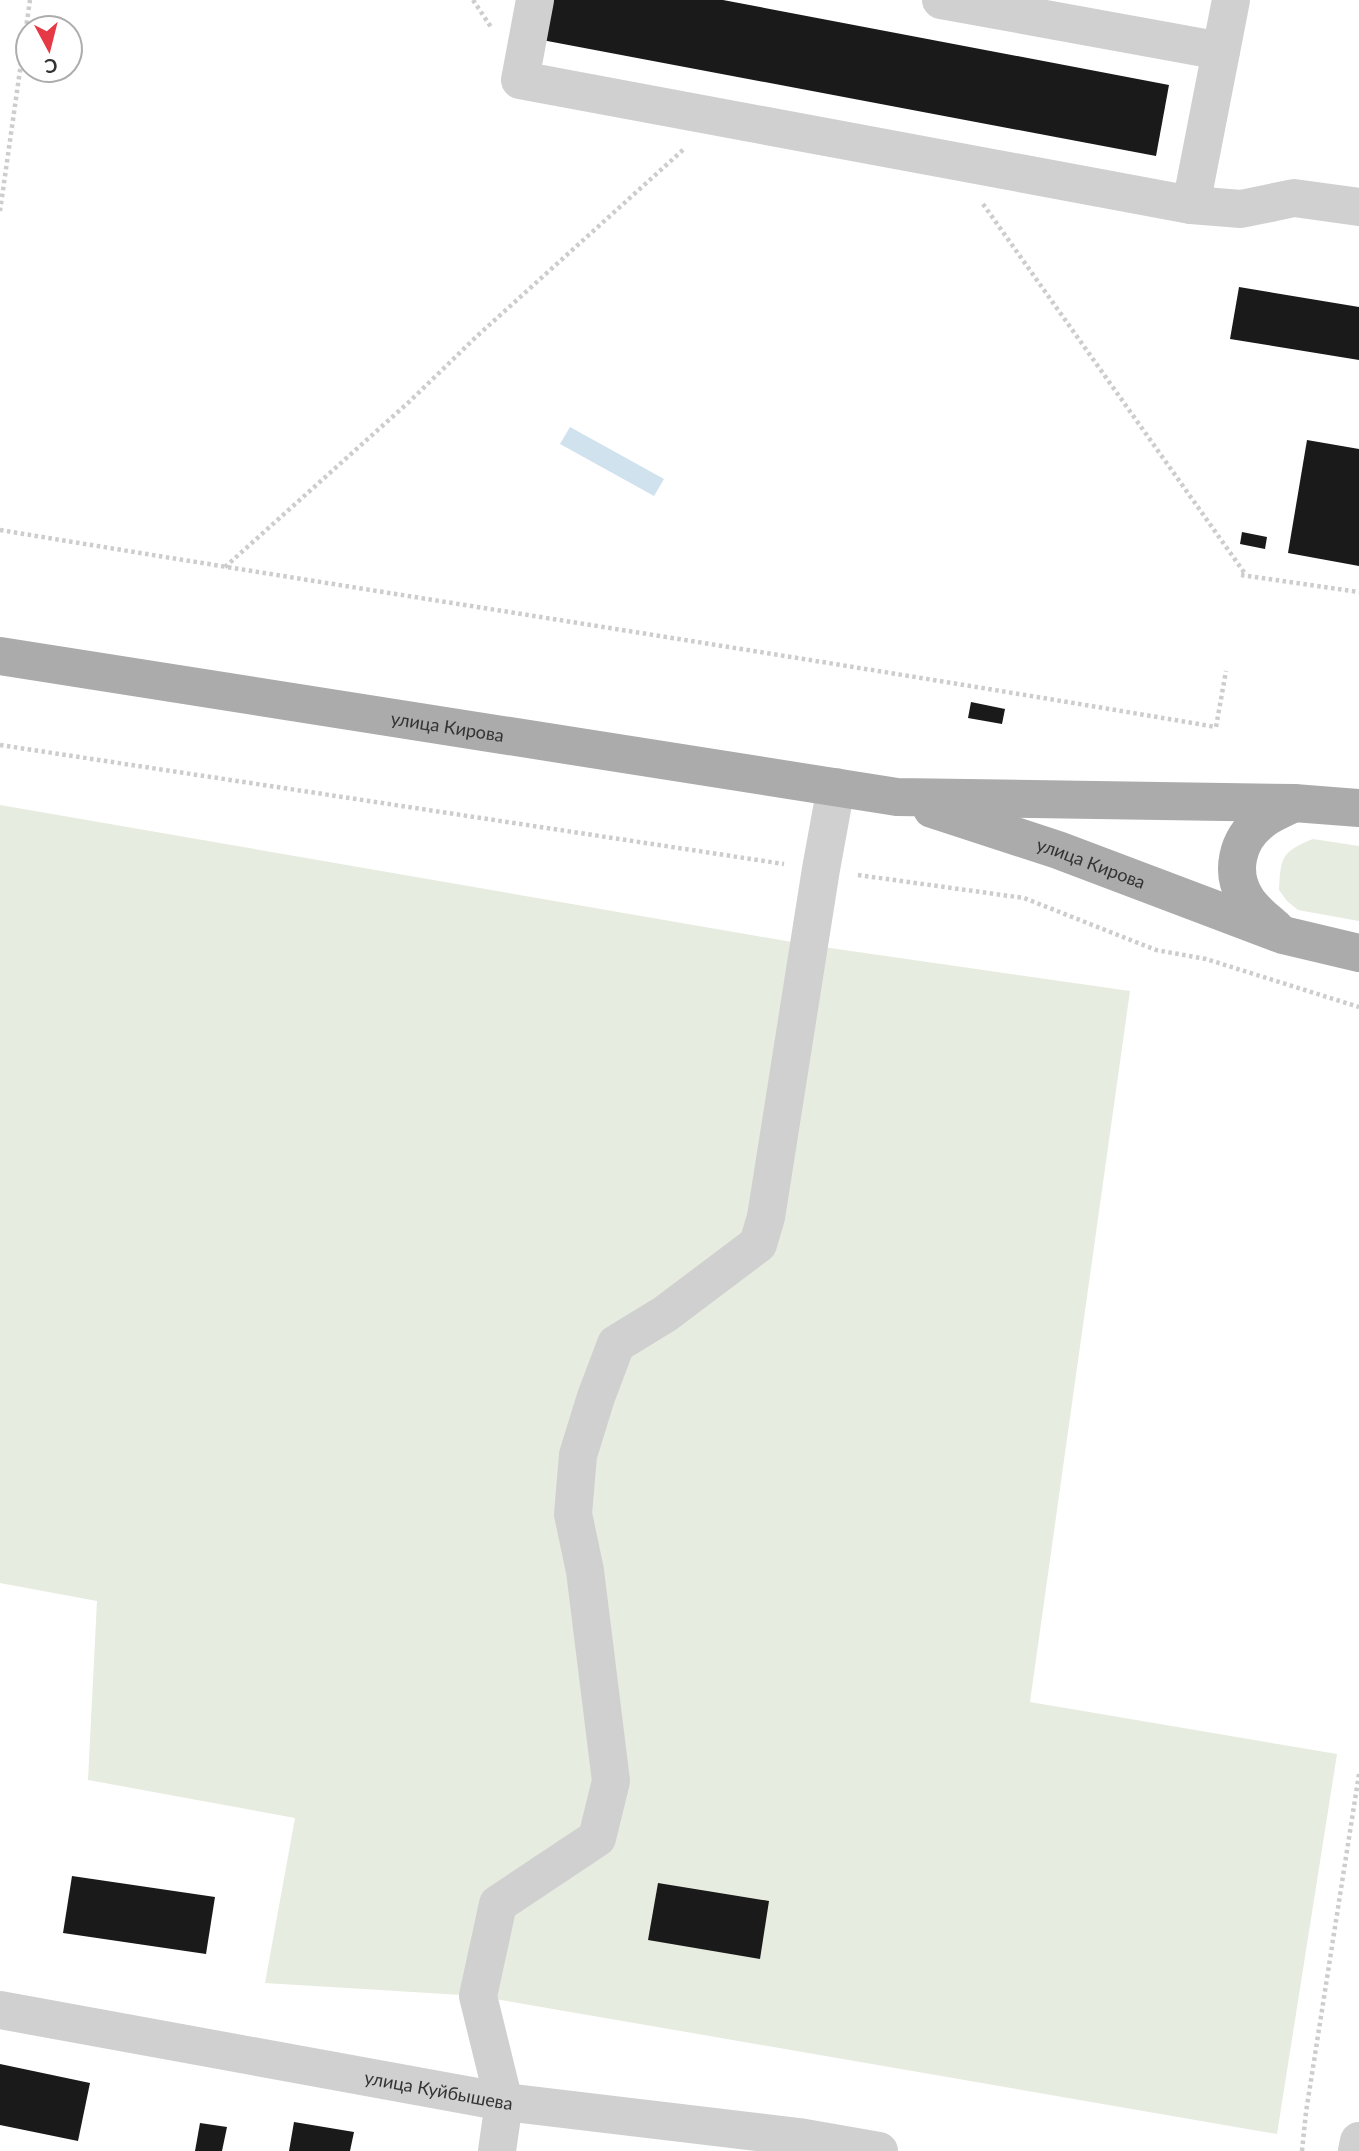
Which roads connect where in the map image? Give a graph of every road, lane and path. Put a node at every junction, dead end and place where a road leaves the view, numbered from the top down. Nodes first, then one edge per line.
1 (30, 0) edge
2 (535, 0) edge
3 (941, 0) edge
4 (1231, 0) edge
5 (1221, 51) junction
6 (719, 117) junction
7 (954, 162) junction
8 (1191, 205) junction
9 (1359, 207) edge
10 (0, 211) edge
11 (0, 530) edge
12 (224, 567) junction
13 (1359, 592) edge
14 (0, 656) edge
15 (1226, 671) dead end
16 (0, 745) edge
17 (836, 787) junction
18 (897, 797) junction
19 (1294, 803) junction
20 (1359, 808) edge
21 (821, 869) junction
22 (1283, 934) junction
23 (1359, 953) edge
24 (1359, 1007) edge
25 (1359, 1774) edge
26 (0, 2010) edge
27 (504, 2102) junction
28 (1359, 2141) edge
29 (497, 2151) edge
30 (879, 2151) edge
31 (1302, 2151) edge
32 (1357, 2151) edge

1 - 10 path
2 - 6 street
3 - 5 street
4 - 5 street
5 - 8 street
6 - 7 street
6 - 12 path
7 - 8 street
7 - 13 path
8 - 9 street
11 - 12 path
12 - 15 path
14 - 17 main road, улица Кирова
16 - 21 path
17 - 18 main road, улица Кирова
17 - 21 street
18 - 19 main road, улица Кирова
18 - 22 main road, улица Кирова
19 - 20 main road, улица Кирова
19 - 22 main road, улица Кирова
21 - 24 path
21 - 27 street
22 - 23 main road, улица Кирова
25 - 31 path
26 - 27 street, улица Куйбышева
27 - 29 street
27 - 30 street, улица Куйбышева
28 - 32 street

